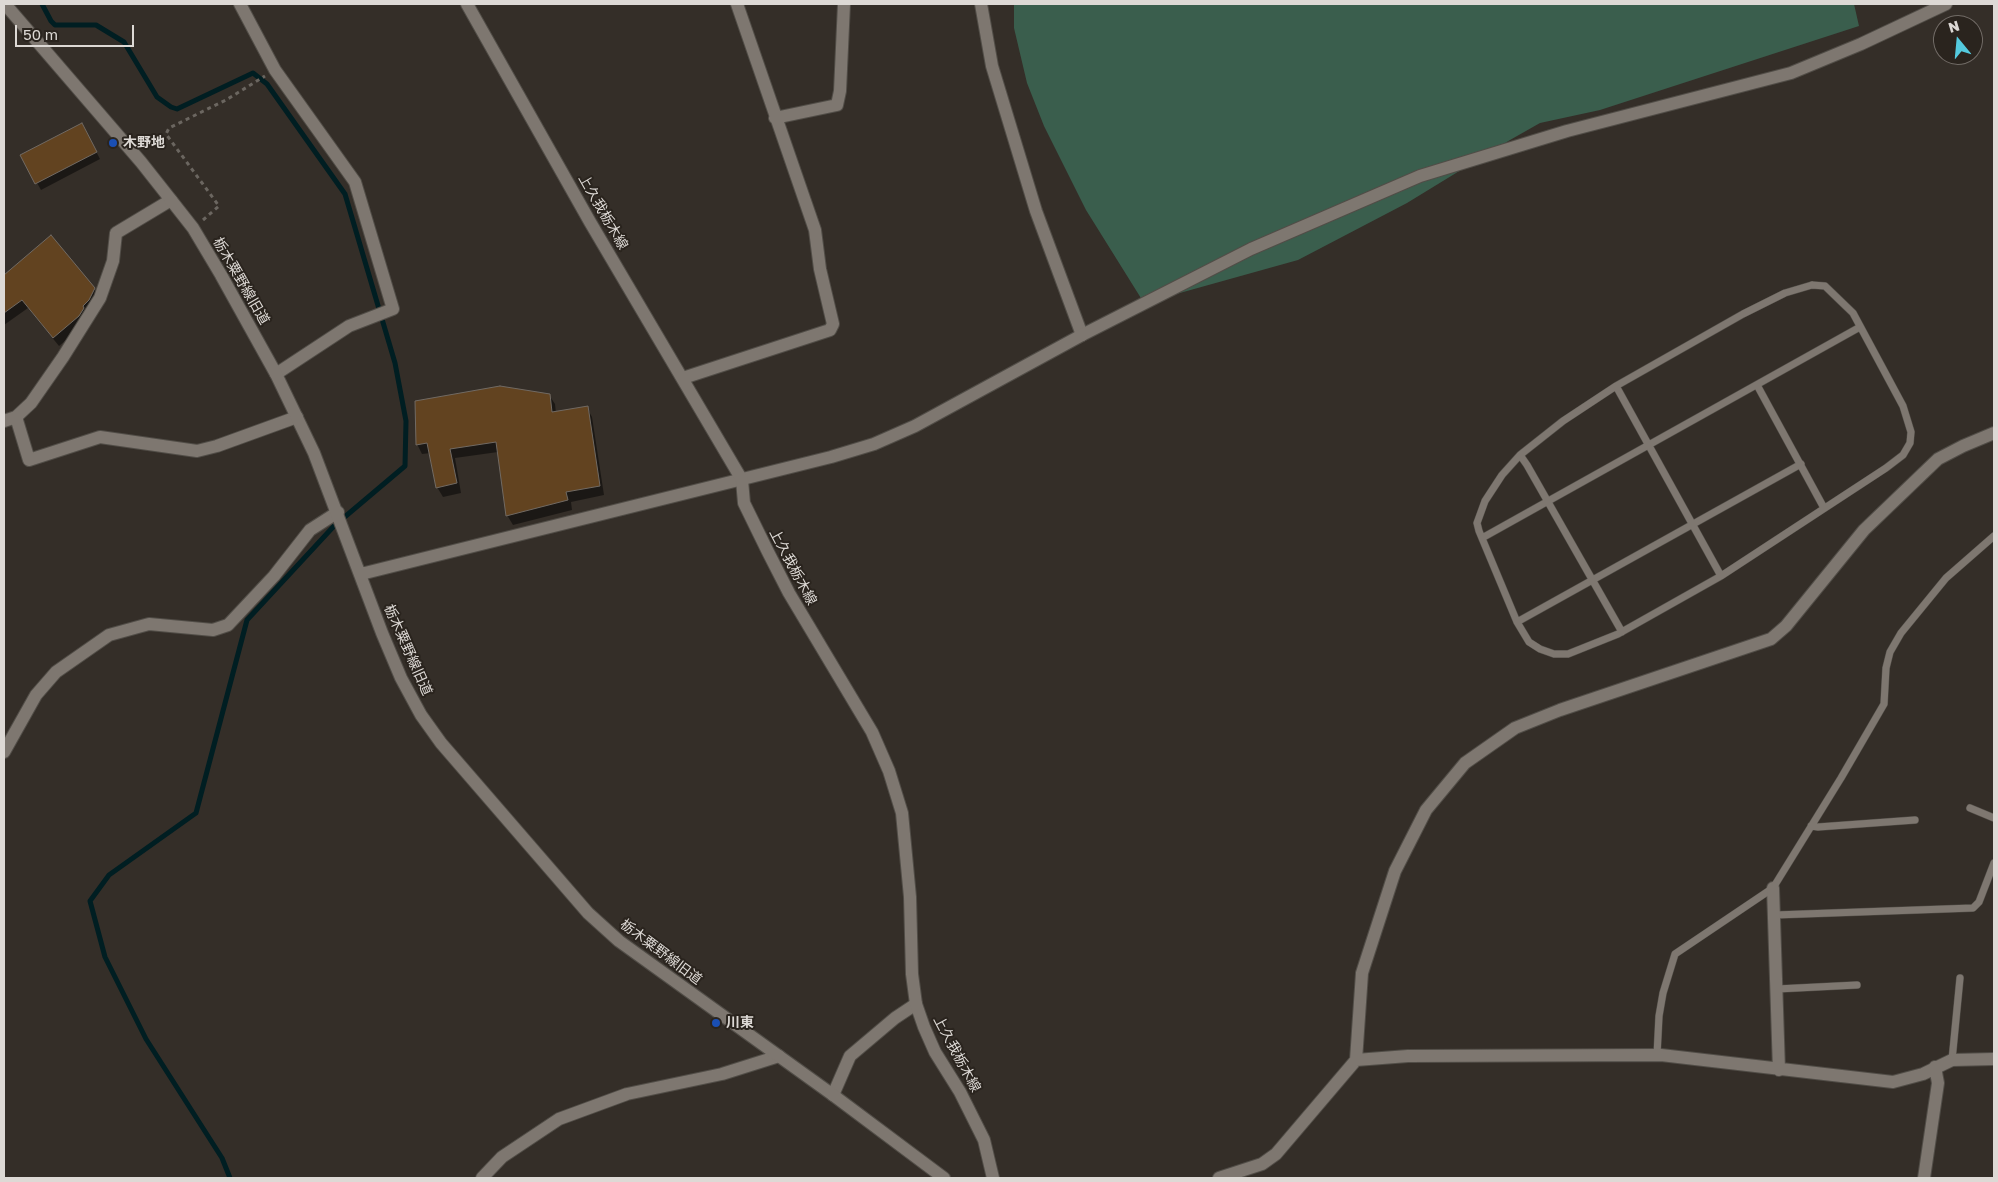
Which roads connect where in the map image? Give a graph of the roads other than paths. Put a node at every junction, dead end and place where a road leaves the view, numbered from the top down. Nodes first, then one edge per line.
1 (5, 4) edge
2 (240, 4) edge
3 (737, 4) edge
4 (844, 4) edge
5 (981, 4) edge
6 (1946, 4) edge
7 (471, 6) edge
8 (775, 118) junction
9 (171, 200) junction
10 (1860, 327) junction
11 (1082, 335) junction
12 (276, 374) junction
13 (684, 378) junction
14 (1757, 385) junction
15 (1616, 386) junction
16 (16, 416) junction
17 (297, 417) junction
18 (4, 421) edge
19 (1994, 434) edge
20 (1648, 445) junction
21 (1520, 454) junction
22 (1801, 464) junction
23 (742, 480) junction
24 (1547, 502) junction
25 (1824, 508) junction
26 (338, 512) junction
27 (1692, 526) junction
28 (1994, 536) edge
29 (1482, 538) junction
30 (361, 574) junction
31 (1721, 576) junction
32 (1592, 581) junction
33 (1517, 622) junction
34 (1622, 632) junction
35 (4, 752) edge
36 (1970, 808) dead end
37 (1994, 818) edge
38 (1915, 820) dead end
39 (1811, 826) junction
40 (1994, 863) edge
41 (1773, 888) junction
42 (1775, 915) junction
43 (1960, 978) dead end
44 (1857, 985) dead end
45 (1777, 989) junction
46 (916, 1004) junction
47 (1657, 1055) junction
48 (779, 1056) junction
49 (1994, 1059) edge
50 (1356, 1060) junction
51 (1952, 1060) junction
52 (1935, 1067) junction
53 (1779, 1070) junction
54 (833, 1095) junction
55 (482, 1178) edge
56 (944, 1178) edge
57 (993, 1178) edge
58 (1219, 1178) edge
59 (1924, 1178) edge

1 - 9 street, 栃木粟野線旧道
2 - 12 street
3 - 8 street
4 - 8 street
5 - 11 street
6 - 11 street
7 - 13 street, 上久我栃木線
8 - 13 street
9 - 12 street, 栃木粟野線旧道
9 - 16 street
10 - 14 lane
10 - 15 lane
10 - 25 lane
11 - 23 street
12 - 17 street, 栃木粟野線旧道
13 - 23 street, 上久我栃木線
14 - 20 lane
14 - 22 lane
15 - 20 lane
15 - 21 lane
16 - 17 street
16 - 18 street
17 - 26 street, 栃木粟野線旧道
19 - 50 street
20 - 24 lane
20 - 27 lane
21 - 24 lane
21 - 29 lane
22 - 25 lane
22 - 27 lane
23 - 30 street
23 - 46 street, 上久我栃木線
24 - 29 lane
24 - 32 lane
25 - 31 lane
26 - 30 street, 栃木粟野線旧道
26 - 35 street
27 - 31 lane
27 - 32 lane
28 - 39 lane
29 - 33 lane
30 - 48 street, 栃木粟野線旧道
31 - 34 lane
32 - 33 lane
32 - 34 lane
33 - 34 lane
36 - 37 lane
38 - 39 lane
39 - 41 lane
40 - 42 lane
41 - 42 street
41 - 47 lane
42 - 45 street
43 - 51 lane
44 - 45 lane
45 - 53 street
46 - 54 street
46 - 57 street, 上久我栃木線
47 - 50 street
47 - 53 street
48 - 54 street, 栃木粟野線旧道
48 - 55 street
49 - 51 street
50 - 58 street
51 - 52 street
52 - 53 street
52 - 59 street
54 - 56 street, 栃木粟野線旧道

